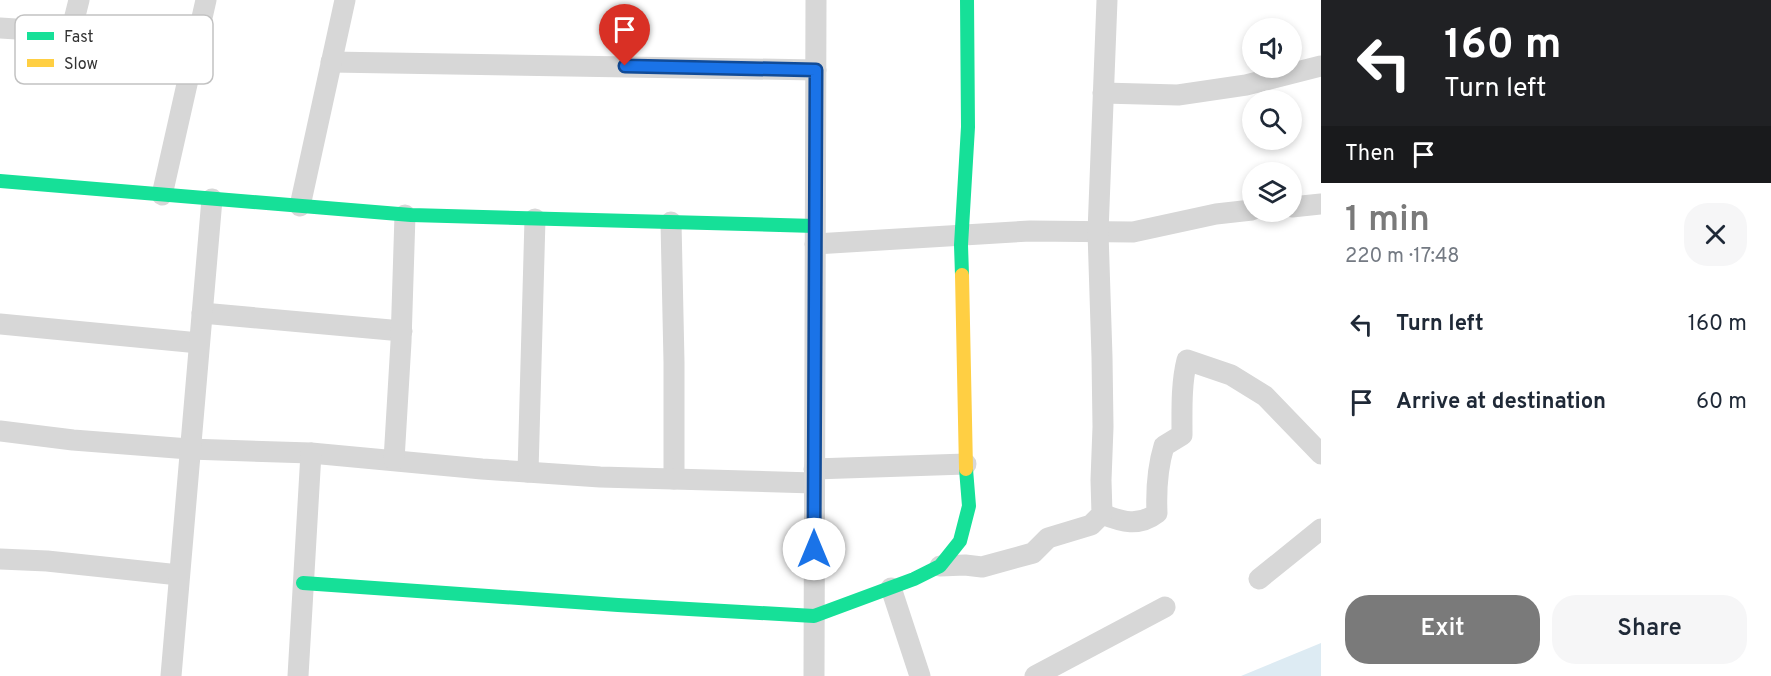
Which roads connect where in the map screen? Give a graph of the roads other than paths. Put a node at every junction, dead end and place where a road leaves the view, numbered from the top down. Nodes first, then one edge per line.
1 (79, 0) edge
2 (206, 0) edge
3 (345, 0) edge
4 (816, 0) edge
5 (967, 0) edge
6 (1107, 0) edge
7 (75, 15) edge
8 (203, 15) edge
9 (0, 28) edge
10 (15, 29) edge
11 (331, 62) junction
12 (1321, 66) edge
13 (816, 70) junction
14 (187, 84) edge
15 (1103, 93) junction
16 (0, 181) edge
17 (162, 195) junction
18 (212, 199) junction
19 (1321, 204) edge
20 (300, 206) junction
21 (1302, 206) edge
22 (1242, 211) edge
23 (405, 215) junction
24 (535, 219) junction
25 (671, 222) junction
26 (1098, 232) junction
27 (815, 235) junction
28 (961, 237) junction
29 (202, 313) junction
30 (0, 324) edge
31 (402, 331) junction
32 (199, 343) junction
33 (0, 431) edge
34 (189, 449) junction
35 (311, 453) junction
36 (1321, 454) edge
37 (394, 460) junction
38 (966, 464) junction
39 (528, 472) junction
40 (814, 476) junction
41 (674, 479) junction
42 (1102, 514) junction
43 (1321, 529) edge
44 (0, 559) edge
45 (940, 566) junction
46 (179, 575) junction
47 (1260, 579) dead end
48 (303, 583) junction
49 (891, 588) junction
50 (1165, 607) dead end
51 (814, 616) junction
52 (171, 676) edge
53 (297, 676) edge
54 (814, 676) edge
55 (920, 676) edge
56 (1035, 676) edge

1 - 7 street
2 - 8 street
3 - 11 street
4 - 13 street
5 - 28 street
6 - 15 street
9 - 10 street
11 - 13 street
11 - 20 street
12 - 15 street
13 - 27 street
14 - 17 street
15 - 26 street
16 - 17 street
17 - 18 street
18 - 20 street
18 - 29 street
19 - 21 street
20 - 23 street
22 - 26 street
23 - 24 street
23 - 31 street
24 - 25 street
24 - 39 street
25 - 27 street
25 - 41 street
26 - 28 street
26 - 42 street
27 - 28 street
27 - 40 street
28 - 38 street
29 - 31 street
29 - 32 street
30 - 32 street
31 - 37 street
32 - 34 street
33 - 34 street
34 - 35 street
34 - 46 street
35 - 37 street
35 - 48 street
36 - 42 street
37 - 39 street
38 - 40 street
38 - 45 street
39 - 41 street
40 - 41 street
40 - 51 street
42 - 45 street
43 - 47 street
44 - 46 street
45 - 49 street
46 - 52 street
48 - 51 street
48 - 53 street
49 - 51 street
49 - 55 street
50 - 56 street
51 - 54 street

